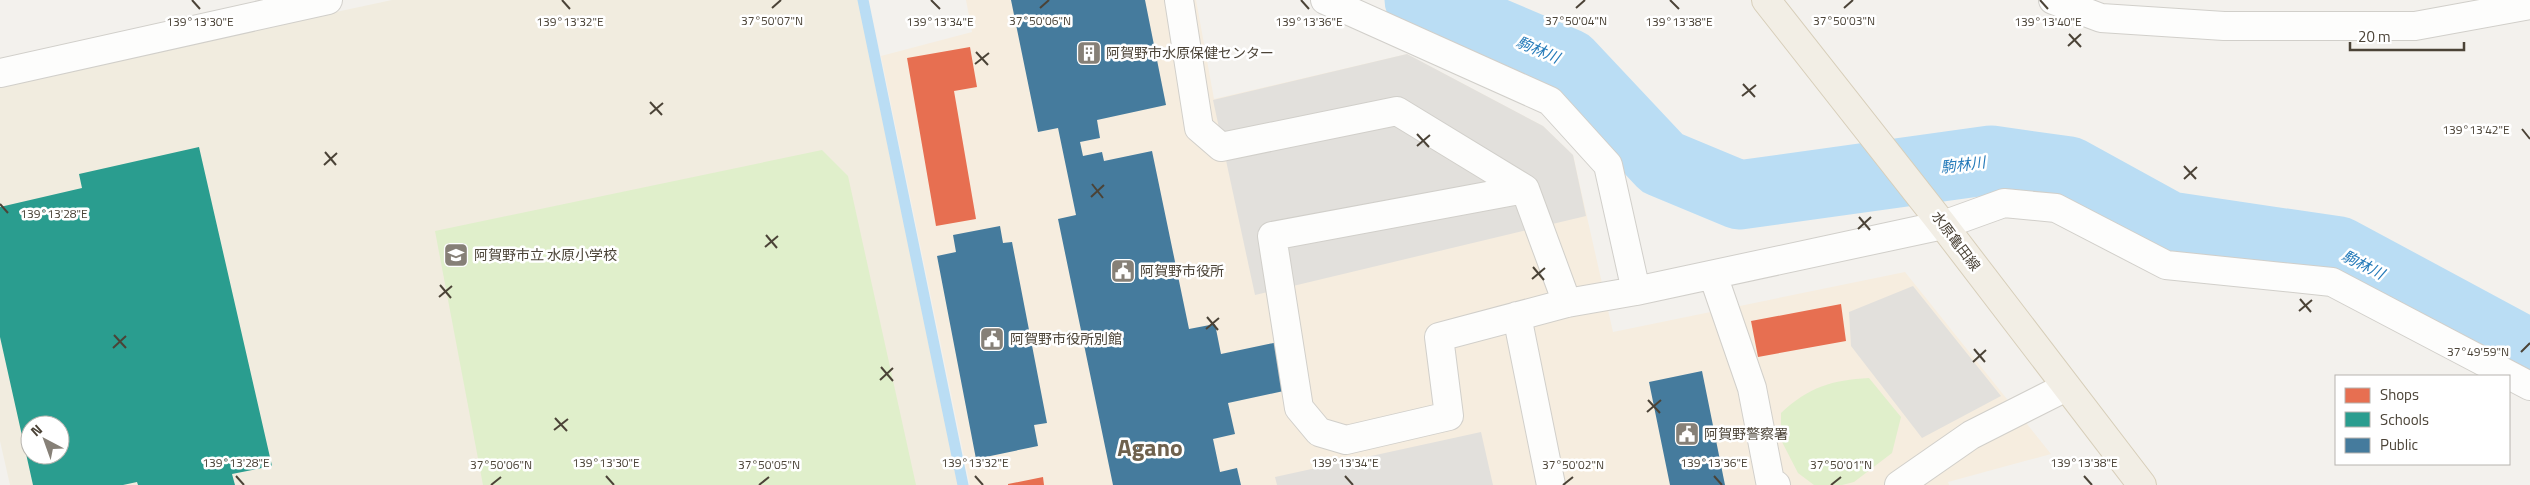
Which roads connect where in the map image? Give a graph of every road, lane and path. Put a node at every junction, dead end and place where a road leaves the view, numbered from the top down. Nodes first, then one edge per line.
1 (328, 0) edge
2 (1179, 0) edge
3 (1324, 0) edge
4 (1766, 0) edge
5 (2053, 0) edge
6 (2530, 5) edge
7 (0, 73) edge
8 (1525, 189) junction
9 (1944, 225) junction
10 (1713, 275) junction
11 (1636, 291) junction
12 (1567, 303) junction
13 (1517, 316) junction
14 (2509, 375) edge
15 (2510, 375) edge
16 (2530, 386) edge
17 (2066, 387) junction
18 (1551, 485) edge
19 (1776, 485) edge
20 (1899, 485) edge
21 (2142, 485) edge

1 - 7 street
2 - 8 street
3 - 11 street
4 - 9 main road, 水原亀田線
5 - 6 street
8 - 12 street
8 - 13 street
9 - 10 street
9 - 14 street
9 - 17 main road, 水原亀田線
10 - 11 street
10 - 19 street
11 - 12 street
12 - 13 street
13 - 18 street
15 - 16 street
17 - 20 street
17 - 21 main road, 水原亀田線

